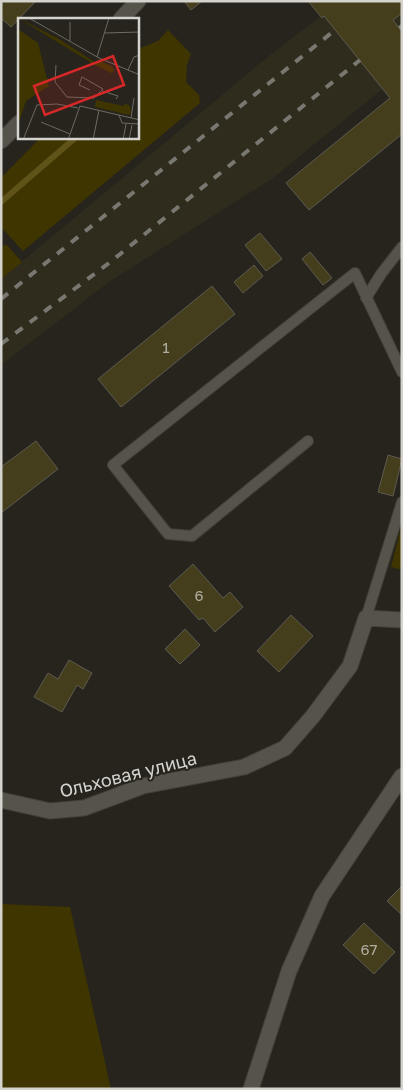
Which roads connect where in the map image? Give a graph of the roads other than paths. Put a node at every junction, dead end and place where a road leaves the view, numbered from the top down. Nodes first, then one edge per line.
1 (138, 1) edge
2 (122, 18) edge
3 (18, 124) edge
4 (1, 141) edge
5 (402, 247) edge
6 (366, 298) junction
7 (402, 372) edge
8 (308, 441) dead end
9 (402, 502) edge
10 (366, 618) junction
11 (402, 620) edge
12 (402, 776) edge
13 (1, 800) edge
14 (251, 1089) edge

1 - 2 street
3 - 4 street
5 - 6 lane
6 - 7 lane
6 - 8 lane
9 - 10 lane
10 - 11 street
10 - 13 street, Ольховая улица
12 - 14 street

